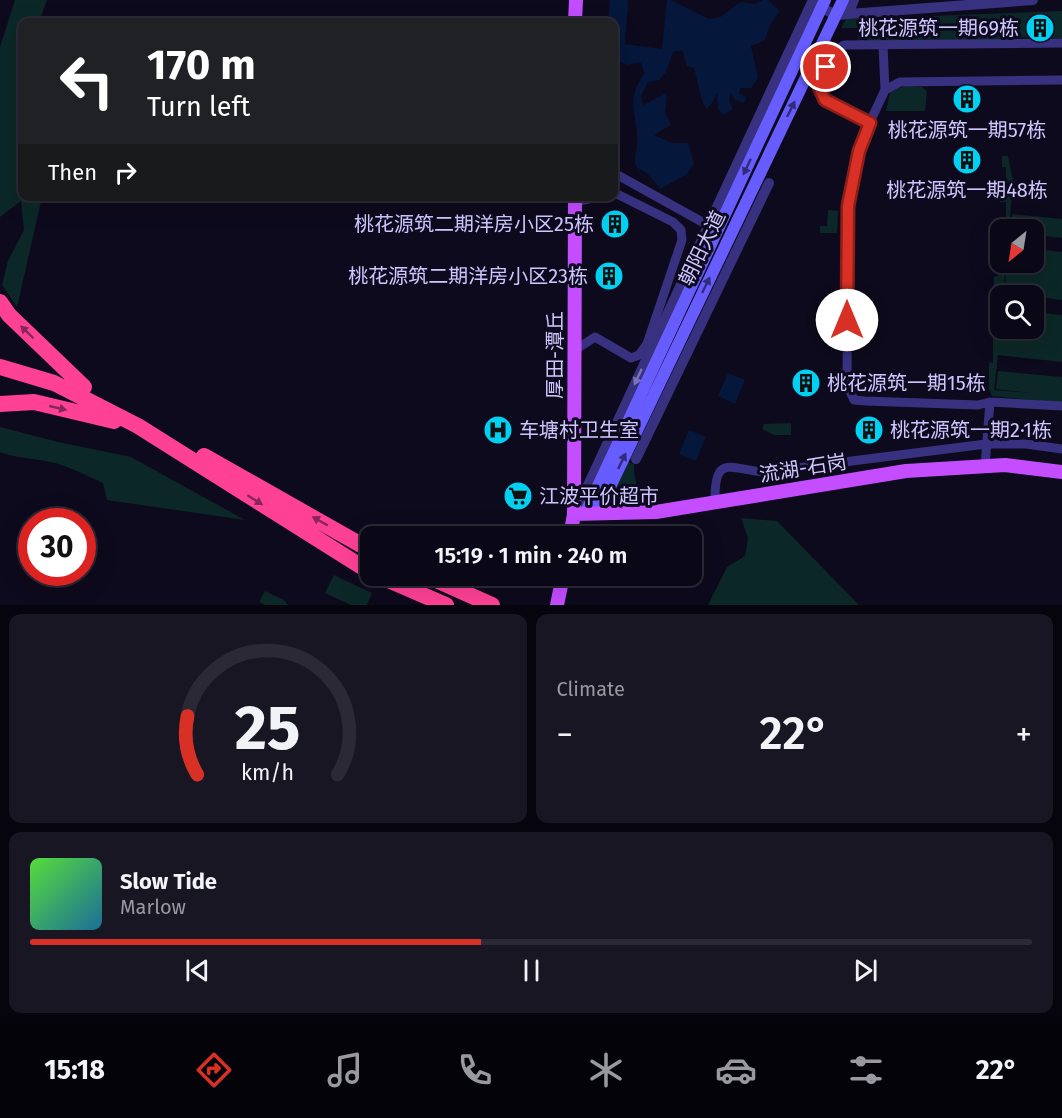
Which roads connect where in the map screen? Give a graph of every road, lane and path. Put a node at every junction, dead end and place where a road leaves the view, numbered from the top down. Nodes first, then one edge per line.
1 (576, 0) edge
2 (843, 0) edge
3 (854, 0) edge
4 (1033, 0) edge
5 (816, 2) edge
6 (842, 15) junction
7 (575, 18) edge
8 (1062, 43) edge
9 (883, 45) junction
10 (1062, 80) edge
11 (885, 90) junction
12 (870, 123) junction
13 (618, 175) edge
14 (769, 183) dead end
15 (618, 194) edge
16 (575, 201) edge
17 (712, 227) junction
18 (673, 301) junction
19 (0, 302) edge
20 (575, 350) junction
21 (0, 359) edge
22 (0, 367) edge
23 (84, 387) junction
24 (990, 402) junction
25 (0, 404) edge
26 (1062, 406) edge
27 (138, 426) junction
28 (986, 444) junction
29 (1062, 450) edge
30 (636, 459) dead end
31 (985, 466) junction
32 (1062, 472) edge
33 (715, 502) junction
34 (585, 514) junction
35 (577, 526) edge
36 (360, 544) edge
37 (360, 566) edge
38 (402, 586) edge
39 (449, 586) edge
40 (560, 586) edge
41 (446, 605) edge
42 (492, 605) edge
43 (557, 605) edge

1 - 7 main road
2 - 6 main road, 朝阳大道
3 - 6 street
4 - 6 street
5 - 6 street
5 -> 17 main road, 朝阳大道
34 -> 6 main road, 朝阳大道
8 - 9 street
9 - 11 street
9 - 12 street
10 - 11 street
11 - 12 street
12 - 24 street
13 - 17 street
14 - 30 street
15 - 18 street
16 - 20 main road, 厚田-潭丘
17 - 18 main road, 朝阳大道
18 - 20 street
18 -> 34 main road, 朝阳大道
23 -> 19 highway
20 - 34 main road, 厚田-潭丘
21 - 23 highway
22 - 27 highway
36 -> 23 highway
24 - 26 street
24 - 28 street
25 -> 27 highway
27 -> 37 highway
28 - 29 street
28 - 31 street
28 - 33 street
31 - 32 main road, 流湖-石岗
31 - 33 main road, 流湖-石岗
33 - 34 main road, 流湖-石岗
34 - 35 main road
38 - 41 highway
39 - 42 highway
40 - 43 main road

